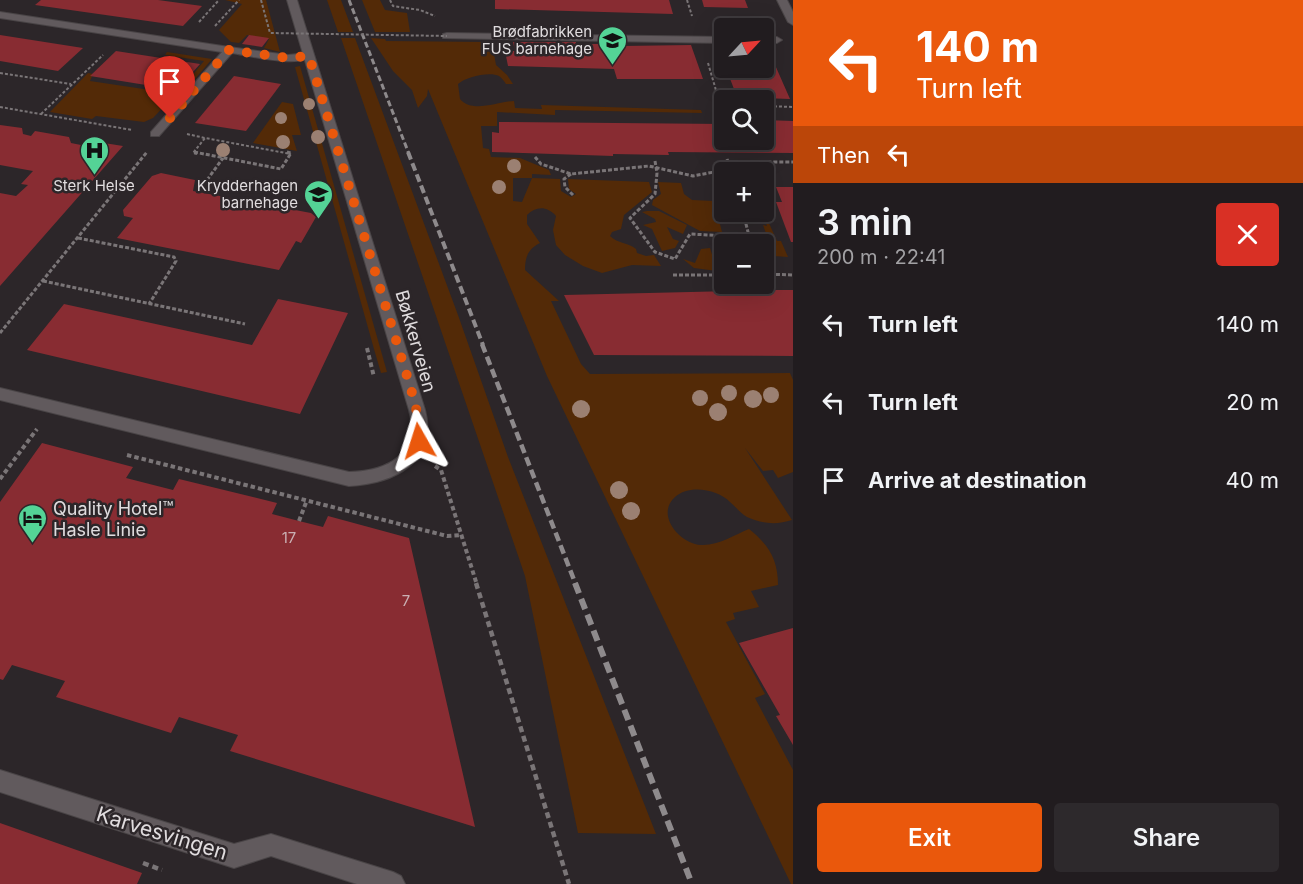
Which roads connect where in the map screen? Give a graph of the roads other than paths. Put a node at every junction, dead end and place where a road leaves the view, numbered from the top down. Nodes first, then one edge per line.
1 (292, 0) edge
2 (782, 0) edge
3 (0, 15) edge
4 (793, 22) edge
5 (447, 36) road end
6 (714, 40) edge
7 (229, 50) junction
8 (309, 56) junction
9 (158, 135) road end
10 (0, 394) edge
11 (0, 781) edge
12 (393, 884) edge

1 - 8 street, Bøkkerveien
2 - 4 street
3 - 7 street
5 - 6 street
7 - 8 street
7 - 9 street
8 - 10 street, Bøkkerveien
11 - 12 street, Karvesvingen

